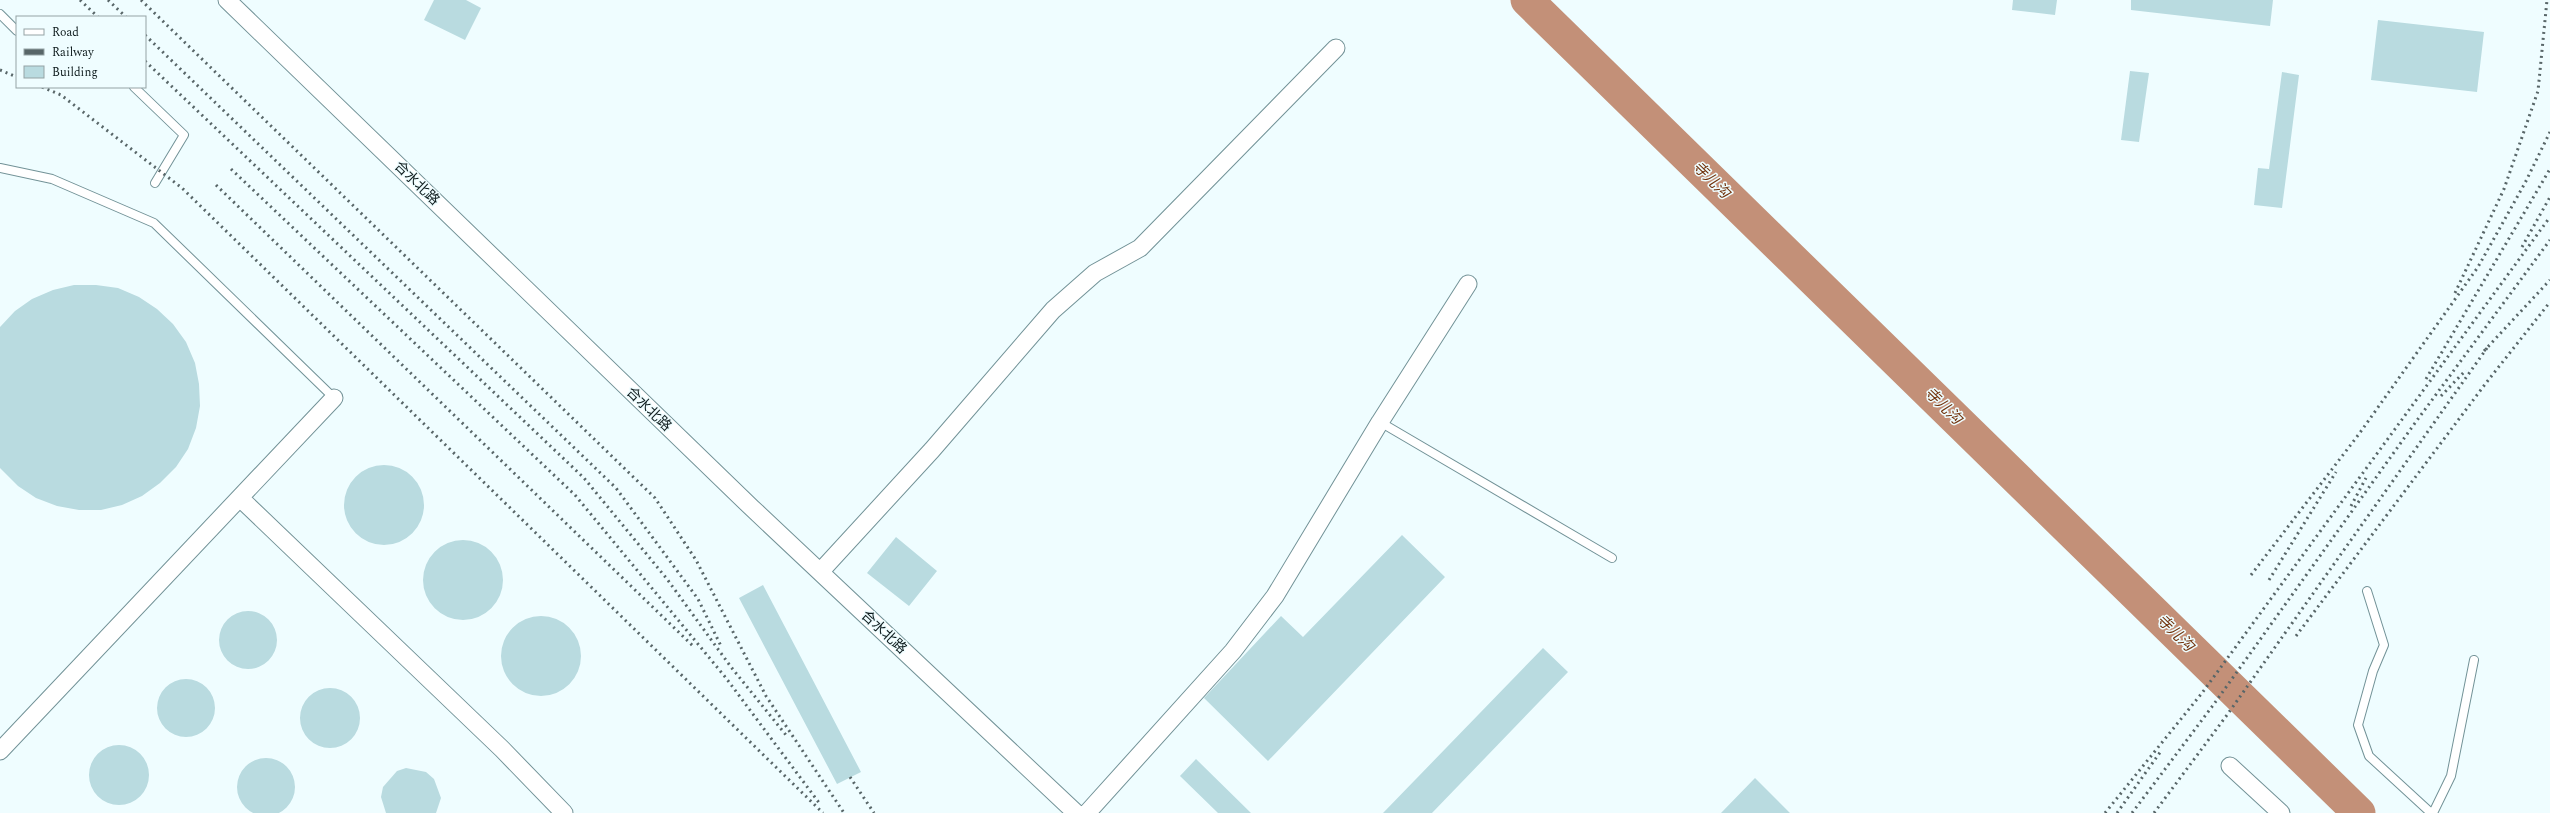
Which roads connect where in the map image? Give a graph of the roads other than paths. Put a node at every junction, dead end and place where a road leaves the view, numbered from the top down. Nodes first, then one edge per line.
1 (227, 0) edge
2 (0, 14) edge
3 (16, 30) edge
4 (1336, 48) dead end
5 (135, 88) edge
6 (0, 168) edge
7 (155, 183) dead end
8 (1468, 284) dead end
9 (334, 398) joint
10 (1380, 422) junction
11 (240, 498) junction
12 (1612, 558) dead end
13 (820, 572) junction
14 (2367, 591) dead end
15 (2474, 660) dead end
16 (0, 751) edge
17 (2230, 766) dead end
18 (553, 809) edge
19 (1076, 813) edge
20 (1086, 813) edge
21 (2282, 813) edge
22 (2432, 813) edge

1 - 13 street, 合水北路
2 - 3 lane
4 - 13 street
5 - 7 lane
6 - 9 lane
8 - 10 street
9 - 11 street
10 - 12 lane
10 - 20 street
11 - 16 street
11 - 18 street
13 - 19 street, 合水北路
14 - 22 lane
15 - 22 lane
17 - 21 street

